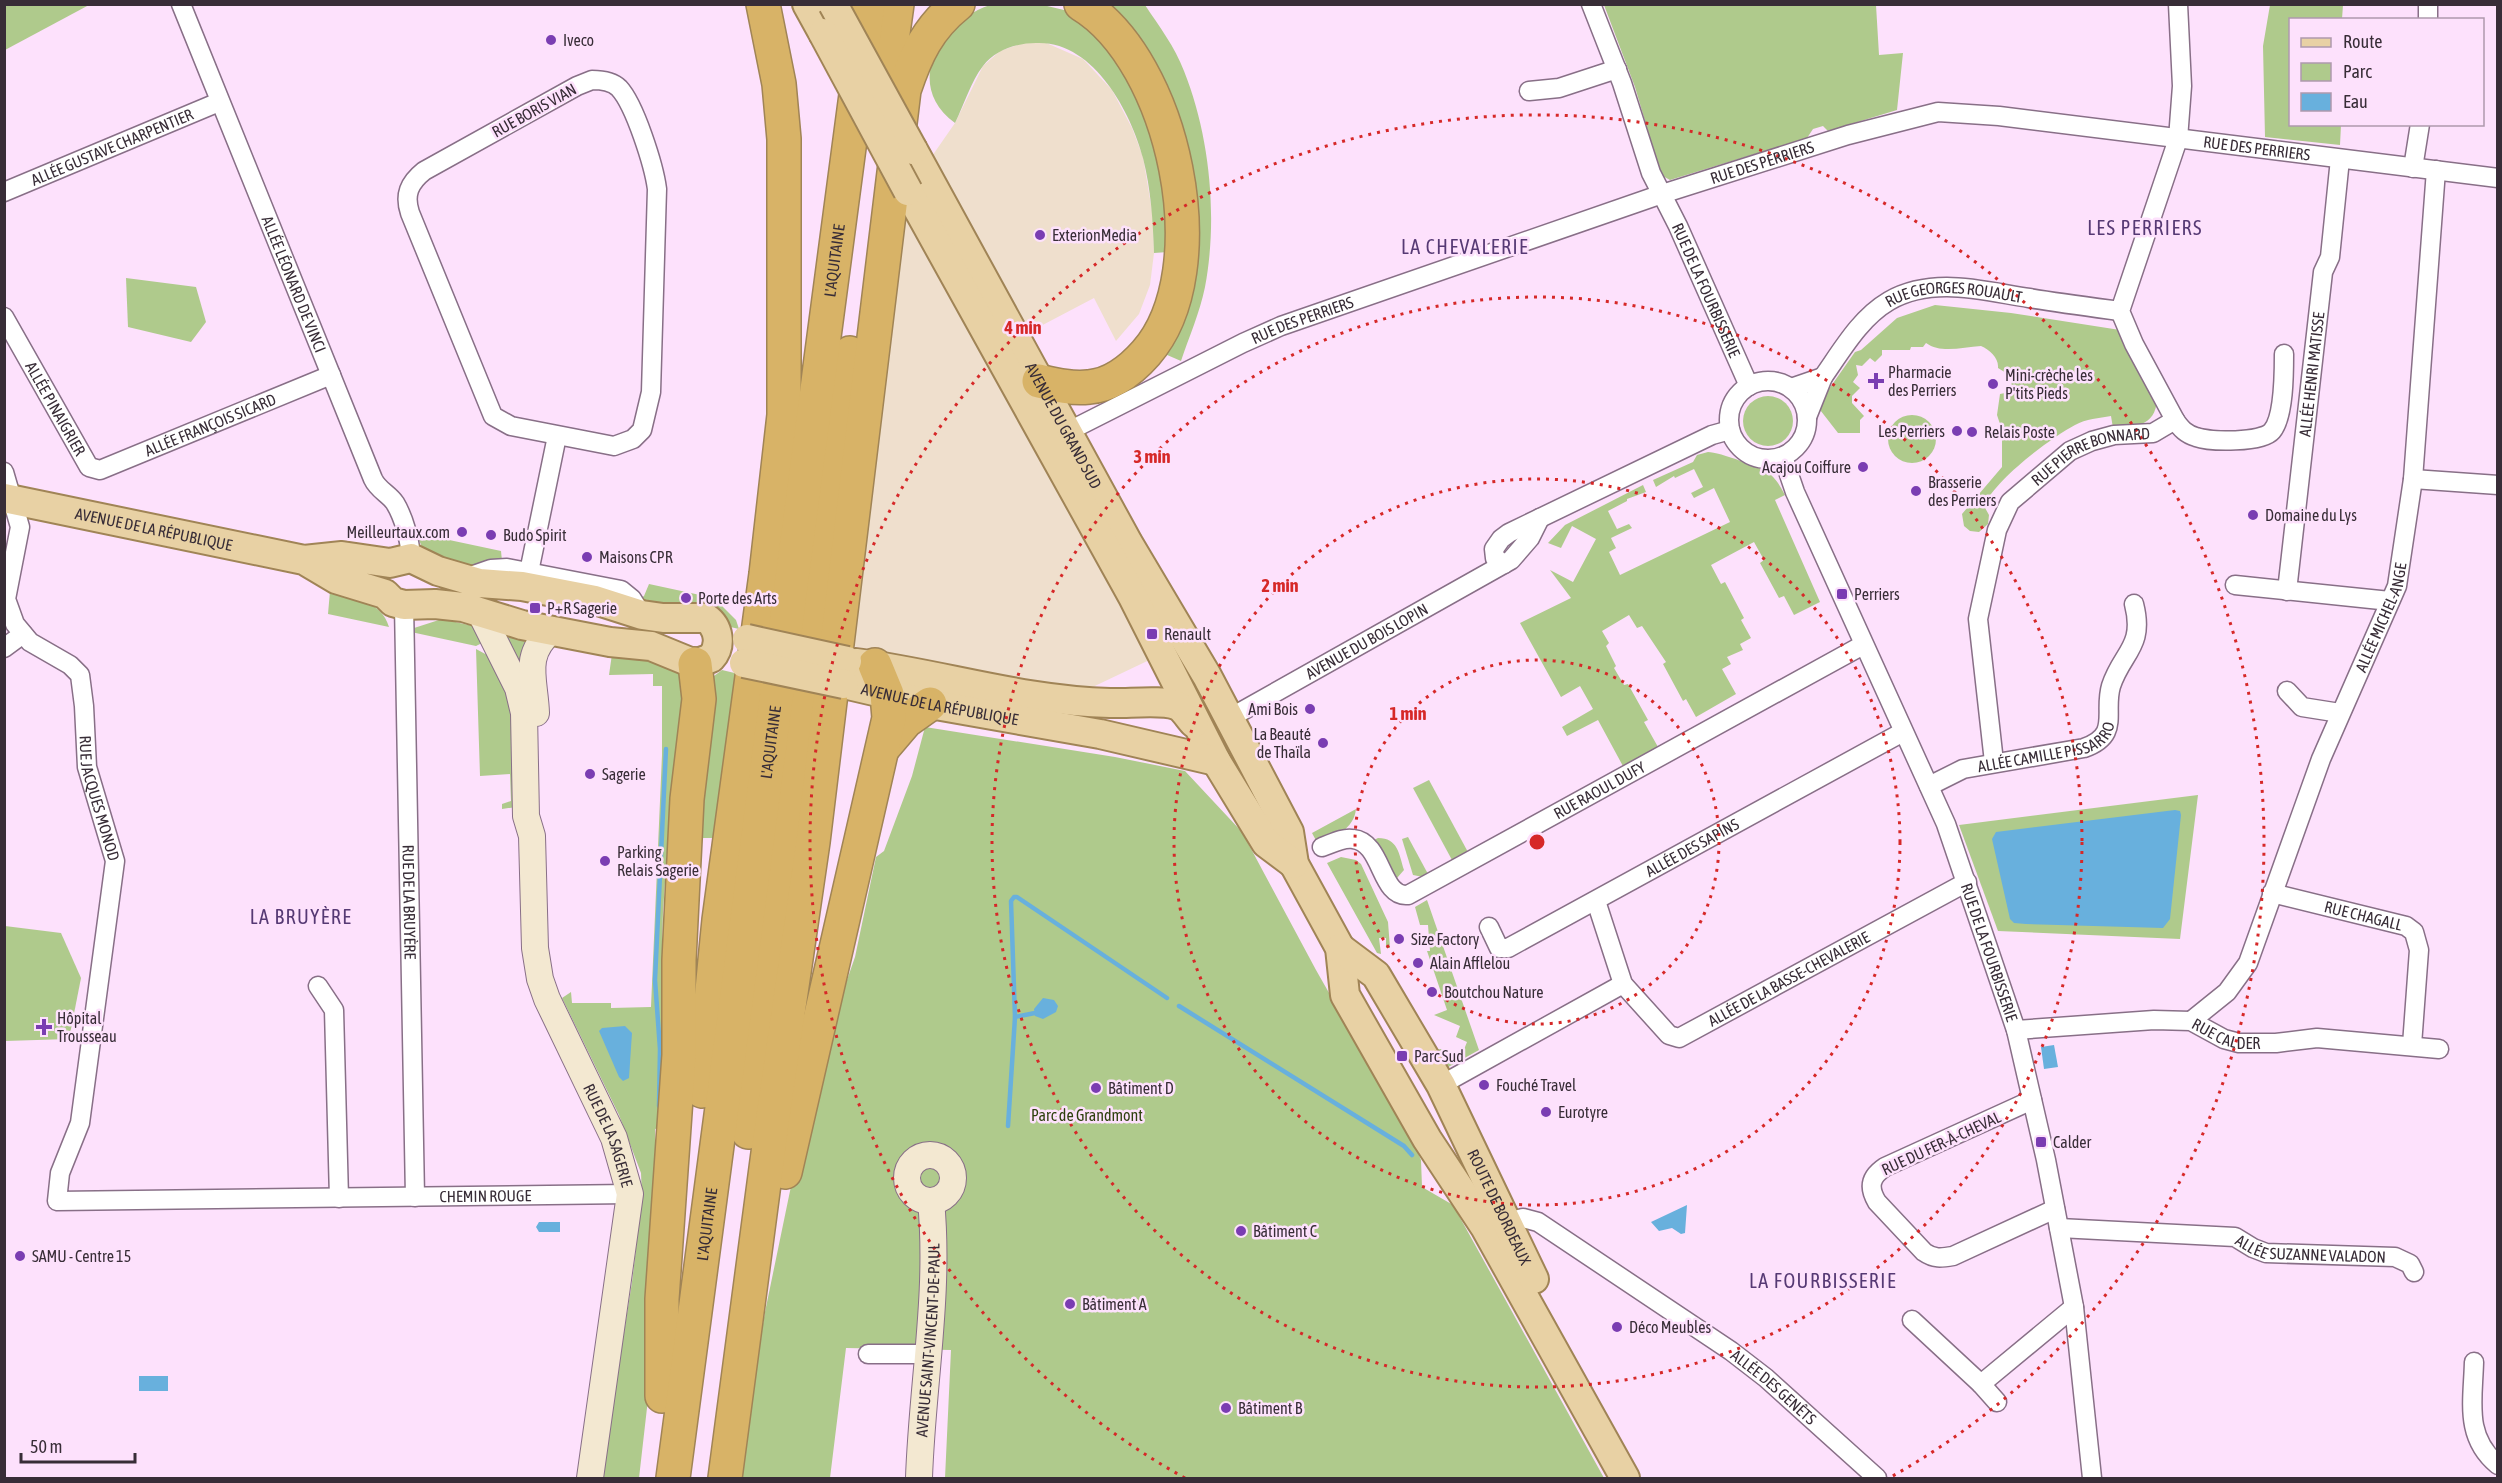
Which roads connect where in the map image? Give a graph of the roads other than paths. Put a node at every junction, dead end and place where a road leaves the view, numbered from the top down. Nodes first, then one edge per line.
1 (181, 4) edge
2 (763, 4) edge
3 (807, 4) edge
4 (833, 4) edge
5 (868, 4) edge
6 (897, 4) edge
7 (958, 4) edge
8 (1081, 4) edge
9 (1591, 4) edge
10 (2178, 4) edge
11 (1617, 69) junction
12 (1529, 91) dead end
13 (219, 102) junction
14 (2420, 126) edge
15 (2178, 139) junction
16 (2340, 159) junction
17 (2413, 168) junction
18 (2436, 170) junction
19 (2498, 178) edge
20 (4, 192) edge
21 (1662, 194) junction
22 (2120, 311) junction
23 (4, 317) edge
24 (2284, 354) dead end
25 (331, 375) junction
26 (1823, 377) junction
27 (1039, 381) junction
28 (1749, 386) junction
29 (1791, 388) junction
30 (1807, 417) junction
31 (2175, 420) junction
32 (1730, 430) junction
33 (1067, 432) junction
34 (557, 436) junction
35 (1783, 457) junction
36 (89, 467) joint
37 (2413, 479) junction
38 (2498, 484) edge
39 (6, 498) edge
40 (304, 560) junction
41 (401, 560) junction
42 (529, 572) junction
43 (463, 579) junction
44 (2235, 585) dead end
45 (2286, 591) junction
46 (394, 600) junction
47 (2390, 601) junction
48 (2133, 603) dead end
49 (480, 612) junction
50 (642, 615) junction
51 (717, 630) junction
52 (551, 631) junction
53 (23, 634) junction
54 (1863, 645) junction
55 (4, 648) edge
56 (746, 651) junction
57 (1162, 654) junction
58 (703, 661) junction
59 (863, 676) junction
60 (2287, 691) dead end
61 (930, 704) junction
62 (1140, 704) junction
63 (2340, 713) junction
64 (1228, 718) junction
65 (1200, 729) junction
66 (1904, 732) junction
67 (883, 748) junction
68 (1167, 748) junction
69 (1216, 761) junction
70 (1994, 762) junction
71 (1929, 786) junction
72 (532, 836) junction
73 (1322, 847) dead end
74 (1294, 864) junction
75 (1967, 882) junction
76 (2272, 893) junction
77 (1596, 901) junction
78 (1489, 927) dead end
79 (1340, 948) junction
80 (1623, 984) junction
81 (318, 986) dead end
82 (2192, 1021) junction
83 (2016, 1030) junction
84 (2412, 1046) junction
85 (2439, 1048) dead end
86 (1441, 1085) junction
87 (2032, 1100) junction
88 (630, 1194) junction
89 (415, 1197) junction
90 (339, 1198) junction
91 (57, 1201) joint
92 (931, 1201) dead end
93 (2055, 1209) junction
94 (1507, 1222) junction
95 (2060, 1228) junction
96 (2414, 1272) dead end
97 (2074, 1307) junction
98 (1912, 1320) dead end
99 (742, 1349) junction
100 (868, 1354) dead end
101 (926, 1354) junction
102 (2474, 1362) dead end
103 (1981, 1384) junction
104 (662, 1396) junction
105 (1997, 1402) dead end
106 (2498, 1465) edge
107 (591, 1479) edge
108 (651, 1479) edge
109 (673, 1479) edge
110 (702, 1479) edge
111 (725, 1479) edge
112 (919, 1479) edge
113 (1625, 1479) edge
114 (1642, 1479) edge
115 (1877, 1479) edge
116 (2092, 1479) edge

1 - 13 street, ALLÉE LÉONARD DE VINCI
2 - 104 highway
3 - 57 main road, AVENUE DU GRAND SUD, bridge
4 - 27 main road, AVENUE DU GRAND SUD, bridge
5 - 109 highway, L'AQUITAINE
6 - 110 highway, L'AQUITAINE
7 - 99 highway
8 - 27 highway
9 - 11 street, RUE DE LA FOURBISSERIE
10 - 15 street
11 - 12 street
11 - 21 street, RUE DE LA FOURBISSERIE
13 - 20 street, ALLÉE GUSTAVE CHARPENTIER
13 - 25 street, ALLÉE LÉONARD DE VINCI
14 - 17 street
15 - 16 street, RUE DES PERRIERS
15 - 21 street, RUE DES PERRIERS
15 - 22 street
16 - 17 street, RUE DES PERRIERS
16 - 45 street, ALLÉE HENRI MATISSE
17 - 18 street, RUE DES PERRIERS
18 - 19 street, RUE DES PERRIERS
18 - 37 street, ALLÉE MICHEL-ANGE
21 - 28 street, RUE DE LA FOURBISSERIE
21 - 33 street, RUE DES PERRIERS
22 - 26 street, RUE GEORGES ROUAULT
22 - 31 street
23 - 36 street, ALLÉE PINAIGRIER
24 - 31 street
25 - 36 street, ALLÉE FRANÇOIS SICARD
25 - 41 street, ALLÉE LÉONARD DE VINCI
26 - 29 street
26 - 30 street, RUE GEORGES ROUAULT
27 - 33 main road, AVENUE DU GRAND SUD
28 - 29 street
28 - 32 street
29 - 30 street
30 - 35 street
31 - 70 street, RUE PIERRE BONNARD
32 - 35 street
32 - 64 street, AVENUE DU BOIS LOPIN
33 - 64 main road, AVENUE DU GRAND SUD
34 - 34 street, RUE BORIS VIAN
34 - 42 street
35 - 54 street, RUE DE LA FOURBISSERIE
37 - 38 street
37 - 47 street, ALLÉE MICHEL-ANGE
39 - 40 main road, AVENUE DE LA RÉPUBLIQUE
39 - 53 street
40 - 41 main road, AVENUE DE LA RÉPUBLIQUE
40 - 46 main road, AVENUE DE LA RÉPUBLIQUE
41 - 43 main road, AVENUE DE LA RÉPUBLIQUE
41 - 46 main road
42 - 43 street
42 - 50 street
43 - 50 main road, AVENUE DE LA RÉPUBLIQUE
44 - 45 street
45 - 47 street
46 - 49 main road, AVENUE DE LA RÉPUBLIQUE
46 - 89 street, RUE DE LA BRUYÈRE
47 - 63 street, ALLÉE MICHEL-ANGE
48 - 70 street, ALLÉE CAMILLE PISSARRO
49 - 52 main road, AVENUE DE LA RÉPUBLIQUE
49 - 72 street, RUE DE LA SAGERIE
50 - 51 main road, AVENUE DE LA RÉPUBLIQUE
51 - 56 main road, AVENUE DE LA RÉPUBLIQUE
51 - 58 main road
52 - 58 main road, AVENUE DE LA RÉPUBLIQUE
52 - 72 street, RUE DE LA SAGERIE
53 - 55 street
53 - 91 street, RUE JACQUES MONOD
54 - 66 street, RUE DE LA FOURBISSERIE
54 - 73 street, RUE RAOUL DUFY
56 - 58 main road, AVENUE DE LA RÉPUBLIQUE
56 - 59 main road, AVENUE DE LA RÉPUBLIQUE, bridge
57 - 62 main road
57 - 65 main road, AVENUE DU GRAND SUD
58 - 104 highway
59 - 61 main road, AVENUE DE LA RÉPUBLIQUE
59 - 62 main road, AVENUE DE LA RÉPUBLIQUE
59 - 67 highway
60 - 63 street
61 - 67 highway
61 - 68 main road, AVENUE DE LA RÉPUBLIQUE
62 - 65 main road, AVENUE DE LA RÉPUBLIQUE
63 - 76 street, ALLÉE MICHEL-ANGE
64 - 65 main road
64 - 74 main road, AVENUE DU GRAND SUD
65 - 68 main road
65 - 69 main road, AVENUE DU GRAND SUD
66 - 71 street, RUE DE LA FOURBISSERIE
66 - 77 street, ALLÉE DES SAPINS
67 - 99 highway
68 - 69 main road, AVENUE DE LA RÉPUBLIQUE
69 - 74 main road, AVENUE DU GRAND SUD
70 - 71 street, ALLÉE CAMILLE PISSARRO
71 - 75 street, RUE DE LA FOURBISSERIE
72 - 88 street, RUE DE LA SAGERIE
74 - 79 main road, ROUTE DE BORDEAUX
75 - 80 street, ALLÉE DE LA BASSE-CHEVALERIE
75 - 83 street, RUE DE LA FOURBISSERIE
76 - 82 street, ALLÉE MICHEL-ANGE
76 - 84 street, RUE CHAGALL
77 - 78 street, ALLÉE DES SAPINS
77 - 80 street, ALLÉE DE LA BASSE-CHEVALERIE
79 - 86 main road, ROUTE DE BORDEAUX
79 - 113 main road, ROUTE DE BORDEAUX
80 - 86 street
81 - 90 street
82 - 83 street, RUE CALDER
82 - 84 street, RUE CALDER
83 - 87 street, RUE DE LA FOURBISSERIE
84 - 85 street, RUE CALDER
86 - 94 main road, ROUTE DE BORDEAUX
87 - 93 street, RUE DE LA FOURBISSERIE
87 - 93 street, RUE DU FER-À-CHEVAL
88 - 89 street, CHEMIN ROUGE
88 - 107 street, RUE DE LA SAGERIE
89 - 90 street, CHEMIN ROUGE
90 - 91 street, CHEMIN ROUGE
92 - 101 street, AVENUE SAINT-VINCENT-DE-PAUL
93 - 95 street, RUE DE LA FOURBISSERIE
94 - 114 main road, ROUTE DE BORDEAUX
94 - 115 street, ALLÉE DES GENÊTS
95 - 96 street, ALLÉE SUZANNE VALADON
95 - 97 street, RUE DE LA FOURBISSERIE
97 - 103 street
97 - 116 street, RUE DE LA FOURBISSERIE
98 - 103 street
99 - 111 highway
100 - 101 street
101 - 112 street, AVENUE SAINT-VINCENT-DE-PAUL
102 - 106 street
103 - 105 street
104 - 108 highway

